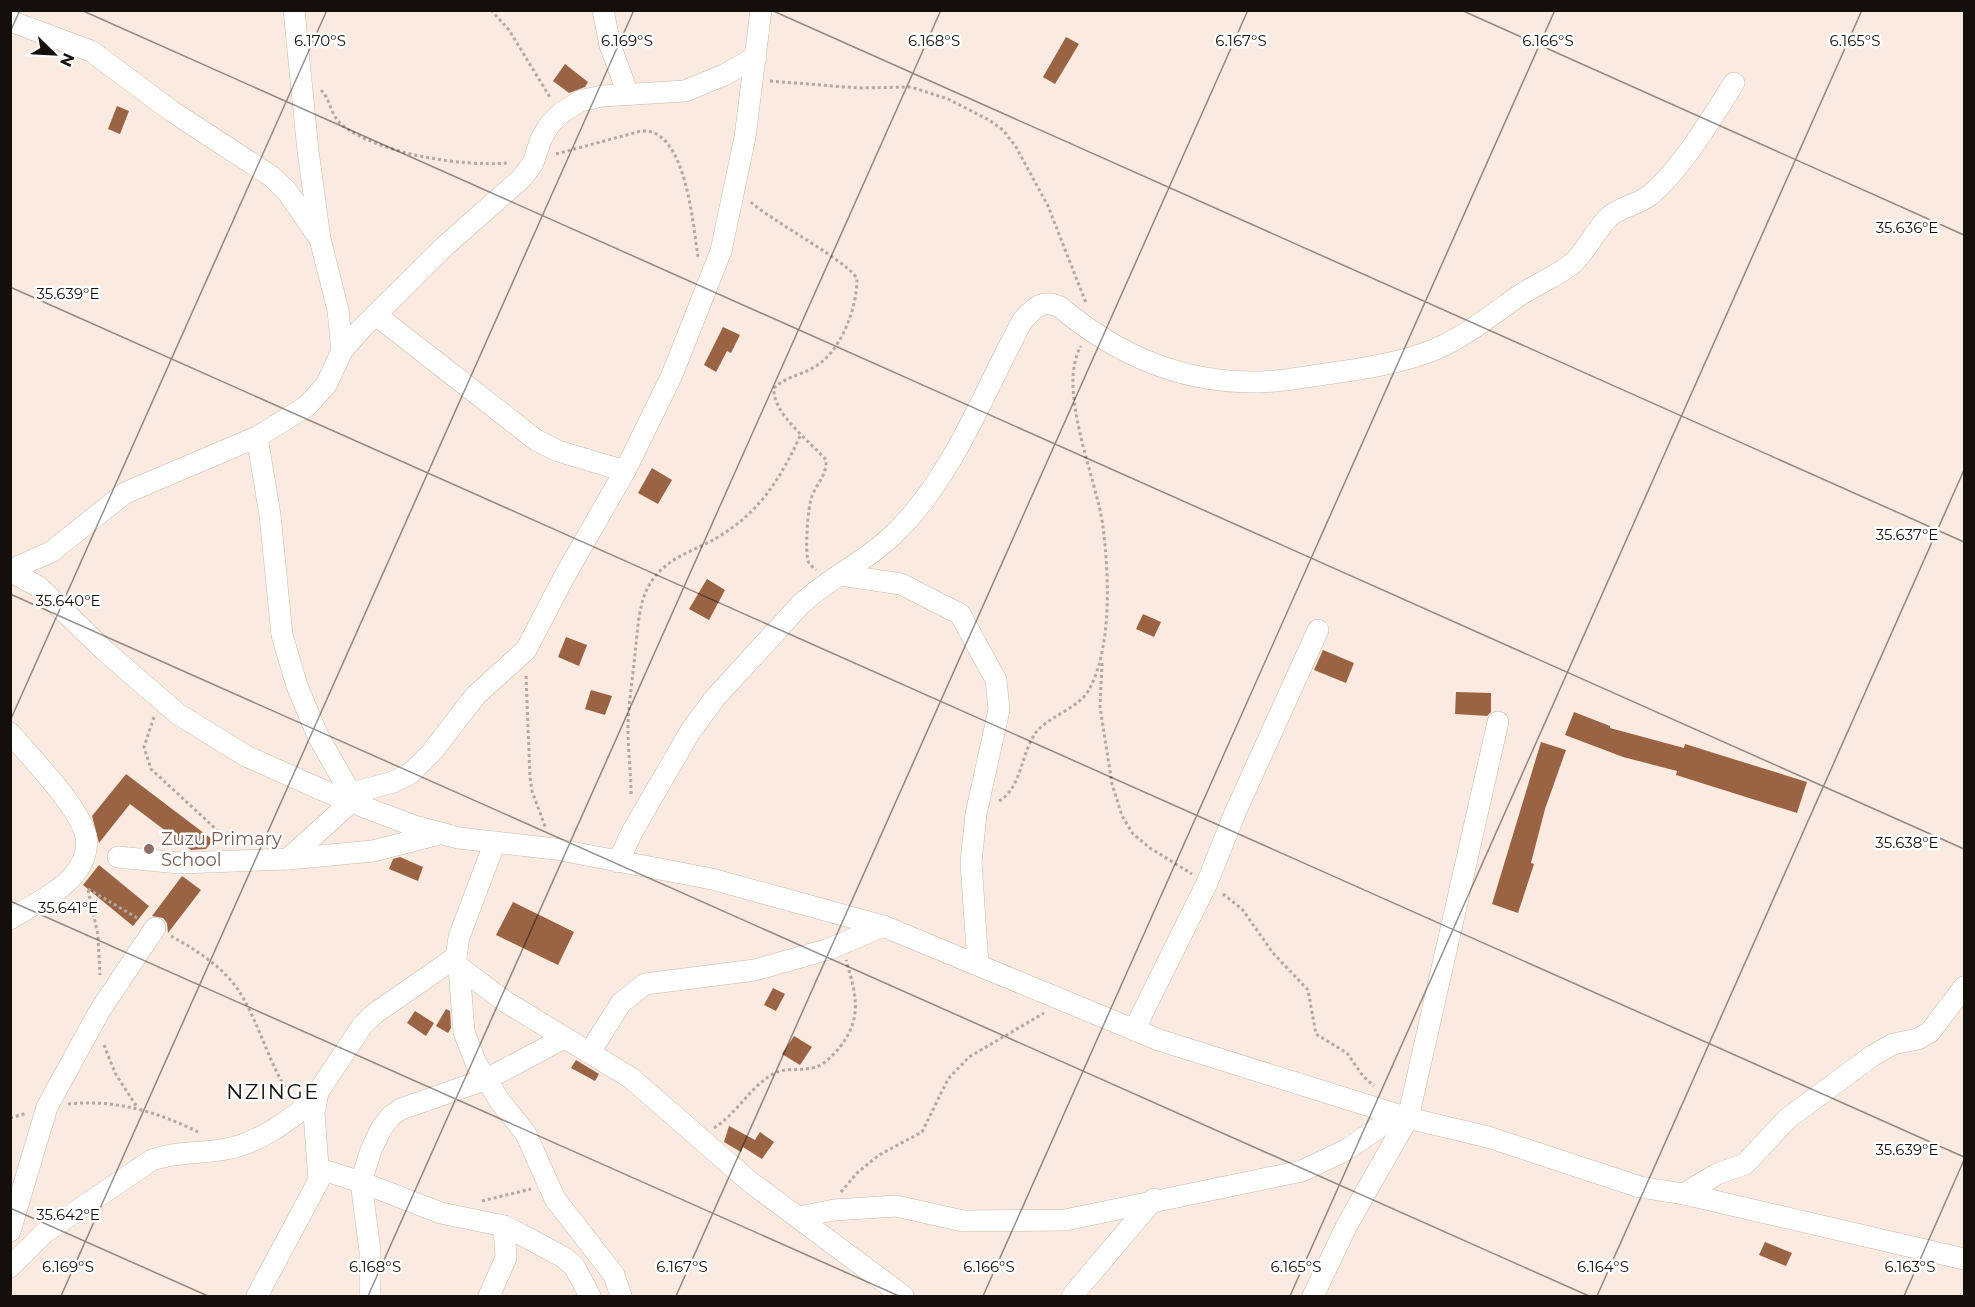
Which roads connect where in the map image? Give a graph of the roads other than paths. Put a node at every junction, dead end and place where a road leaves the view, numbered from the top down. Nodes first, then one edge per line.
1 (294, 10) edge
2 (603, 10) edge
3 (761, 10) edge
4 (10, 21) edge
5 (756, 57) junction
6 (1734, 83) dead end
7 (628, 94) junction
8 (320, 239) junction
9 (376, 315) junction
10 (342, 351) junction
11 (256, 437) junction
12 (625, 471) junction
13 (10, 571) edge
14 (837, 578) junction
15 (1318, 630) dead end
16 (1498, 722) dead end
17 (10, 733) edge
18 (346, 798) junction
19 (440, 834) junction
20 (495, 842) junction
21 (118, 857) dead end
22 (288, 859) junction
23 (618, 862) junction
24 (10, 918) edge
25 (883, 926) junction
26 (155, 928) road end
27 (457, 962) junction
28 (978, 965) junction
29 (1964, 988) edge
30 (1134, 1029) junction
31 (564, 1038) junction
32 (590, 1052) junction
33 (487, 1079) junction
34 (308, 1105) junction
35 (1402, 1116) junction
36 (320, 1169) junction
37 (361, 1182) junction
38 (1684, 1194) junction
39 (1154, 1200) junction
40 (798, 1217) junction
41 (504, 1226) junction
42 (10, 1231) edge
43 (1965, 1259) edge
44 (10, 1267) edge
45 (257, 1296) edge
46 (370, 1296) edge
47 (489, 1296) edge
48 (590, 1296) edge
49 (621, 1296) edge
50 (903, 1296) edge
51 (1072, 1296) edge
52 (1313, 1296) edge

1 - 8 street
2 - 7 street
3 - 5 street
4 - 8 street
5 - 7 street
5 - 12 street
6 - 14 street
7 - 9 street
8 - 10 street
9 - 10 street
9 - 12 street
10 - 11 street
11 - 13 street
11 - 18 street
12 - 18 street
13 - 18 street
14 - 23 street
14 - 28 street
15 - 30 street
16 - 35 street
17 - 24 street
18 - 19 street
18 - 22 street
19 - 20 street
19 - 22 street
20 - 23 street
20 - 27 street
21 - 22 street
23 - 25 street
25 - 28 street
25 - 32 street
26 - 42 street
27 - 31 street
27 - 33 street
27 - 34 street
28 - 30 street
29 - 38 street
30 - 35 street
31 - 32 street
31 - 33 street
32 - 40 street
33 - 37 street
33 - 49 street
34 - 36 street
34 - 44 street
35 - 38 street
35 - 39 street
35 - 52 street
36 - 37 street
36 - 45 street
37 - 41 street
37 - 46 street
38 - 43 street
39 - 40 street
39 - 51 street
40 - 50 street
41 - 47 street
41 - 48 street

